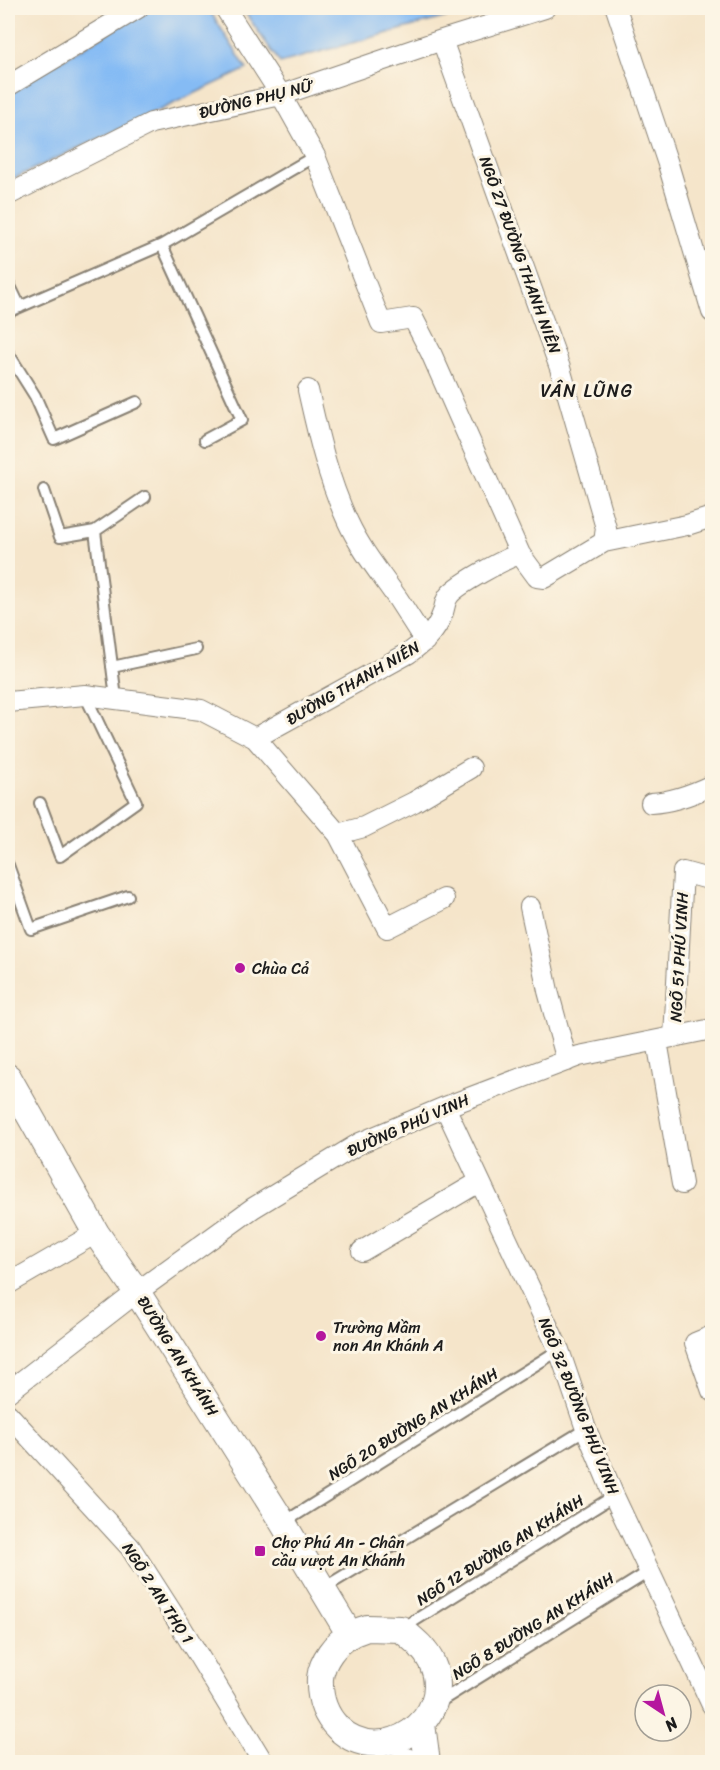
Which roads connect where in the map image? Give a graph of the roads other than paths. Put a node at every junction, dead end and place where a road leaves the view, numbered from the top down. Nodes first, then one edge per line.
1 (138, 8) edge
2 (225, 8) edge
3 (545, 8) edge
4 (616, 8) edge
5 (442, 40) junction
6 (8, 86) edge
7 (282, 95) junction
8 (315, 156) junction
9 (8, 195) edge
10 (162, 245) junction
11 (8, 282) edge
12 (20, 307) junction
13 (8, 312) edge
14 (712, 312) edge
15 (8, 353) edge
16 (308, 390) dead end
17 (137, 402) dead end
18 (205, 440) dead end
19 (44, 490) dead end
20 (145, 497) dead end
21 (712, 517) edge
22 (95, 531) junction
23 (604, 542) junction
24 (520, 554) junction
25 (425, 641) junction
26 (196, 649) dead end
27 (112, 667) junction
28 (85, 695) junction
29 (116, 698) junction
30 (8, 702) edge
31 (255, 738) junction
32 (471, 768) dead end
33 (712, 785) edge
34 (40, 803) dead end
35 (651, 804) dead end
36 (338, 834) junction
37 (8, 865) edge
38 (712, 880) edge
39 (128, 896) dead end
40 (444, 899) dead end
41 (530, 907) dead end
42 (712, 1029) edge
43 (665, 1039) junction
44 (567, 1061) junction
45 (8, 1077) edge
46 (444, 1107) junction
47 (479, 1182) junction
48 (682, 1184) dead end
49 (96, 1233) junction
50 (362, 1251) dead end
51 (8, 1284) edge
52 (137, 1292) junction
53 (712, 1336) edge
54 (559, 1350) junction
55 (712, 1391) edge
56 (8, 1392) edge
57 (8, 1414) edge
58 (586, 1429) junction
59 (614, 1496) junction
60 (283, 1523) junction
61 (650, 1571) junction
62 (322, 1589) junction
63 (402, 1629) junction
64 (350, 1635) junction
65 (712, 1705) edge
66 (427, 1715) junction
67 (407, 1758) edge
68 (263, 1762) edge

1 - 6 street
2 - 7 street
3 - 5 street, ĐƯỜNG PHỤ NỮ
4 - 14 street
5 - 7 street, ĐƯỜNG PHỤ NỮ
5 - 23 street, NGÕ 27 ĐƯỜNG THANH NIÊN
7 - 8 street
7 - 9 street, ĐƯỜNG PHỤ NỮ
8 - 10 lane
8 - 24 street
10 - 12 lane
10 - 18 lane
11 - 12 lane
12 - 13 lane
15 - 17 lane
16 - 25 street
19 - 22 lane
20 - 22 lane
21 - 23 street
22 - 27 lane
23 - 24 street
24 - 25 street, ĐƯỜNG THANH NIÊN
25 - 31 street, ĐƯỜNG THANH NIÊN
26 - 27 lane
27 - 29 lane
28 - 29 street
28 - 30 street
28 - 34 lane
29 - 31 street
31 - 36 street
32 - 36 street
33 - 35 street
36 - 40 street
37 - 39 lane
38 - 43 street, NGÕ 51 PHÚ VINH
41 - 44 street
42 - 43 street, ĐƯỜNG PHÚ VINH
43 - 44 street, ĐƯỜNG PHÚ VINH
43 - 48 street
44 - 46 street, ĐƯỜNG PHÚ VINH
45 - 49 street, ĐƯỜNG AN KHÁNH
46 - 47 street, NGÕ 32 ĐƯỜNG PHÚ VINH
46 - 52 street, ĐƯỜNG PHÚ VINH
47 - 50 street
47 - 54 street, NGÕ 32 ĐƯỜNG PHÚ VINH
49 - 51 street
49 - 52 street, ĐƯỜNG AN KHÁNH
52 - 56 street, ĐƯỜNG PHÚ VINH
52 - 60 street, ĐƯỜNG AN KHÁNH
53 - 55 street
54 - 58 street, NGÕ 32 ĐƯỜNG PHÚ VINH
54 - 60 lane, NGÕ 20 ĐƯỜNG AN KHÁNH
57 - 68 street, NGÕ 2 AN THỌ 1
58 - 59 street, NGÕ 32 ĐƯỜNG PHÚ VINH
58 - 62 lane
59 - 61 street, NGÕ 32 ĐƯỜNG PHÚ VINH
59 - 63 lane, NGÕ 12 ĐƯỜNG AN KHÁNH
60 - 62 street, ĐƯỜNG AN KHÁNH
61 - 65 street, NGÕ 32 ĐƯỜNG PHÚ VINH
61 - 66 lane, NGÕ 8 ĐƯỜNG AN KHÁNH
62 - 64 street, ĐƯỜNG AN KHÁNH
63 - 64 street
63 - 66 street
64 - 67 street
66 - 67 street

